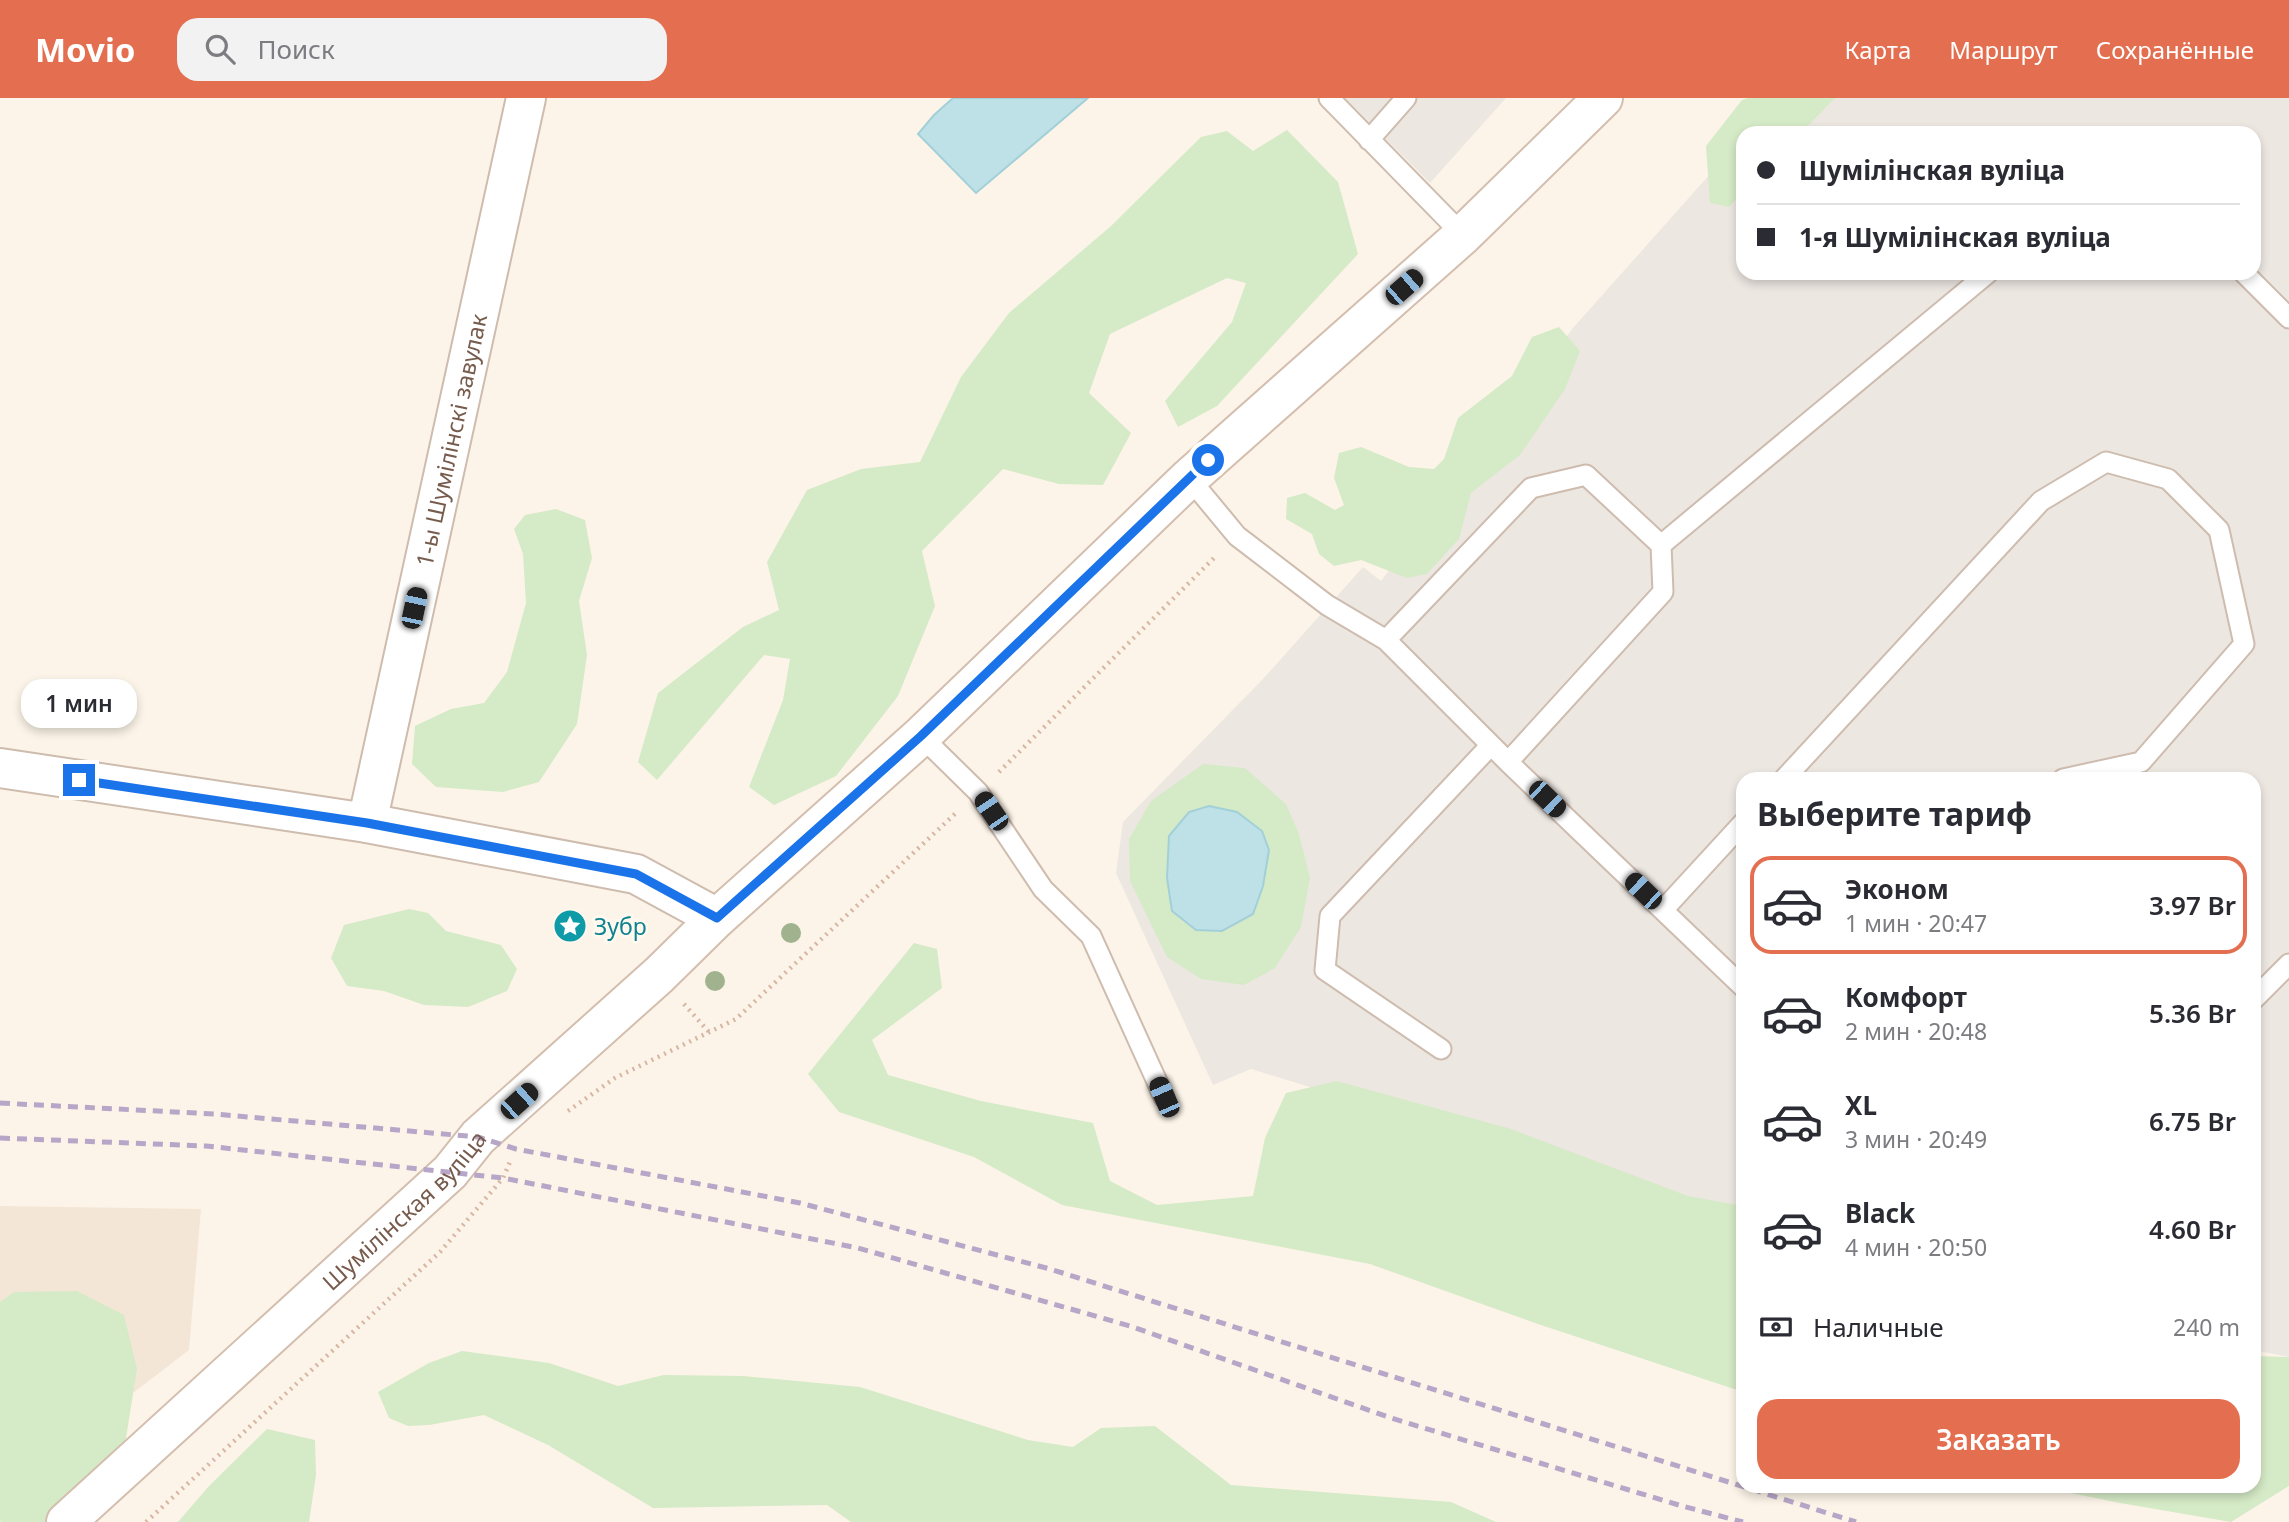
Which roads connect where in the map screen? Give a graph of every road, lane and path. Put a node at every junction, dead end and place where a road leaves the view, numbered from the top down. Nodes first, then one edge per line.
1 (526, 98) edge
2 (1329, 98) edge
3 (1406, 98) edge
4 (1603, 98) edge
5 (1369, 140) junction
6 (1463, 235) junction
7 (1980, 280) edge
8 (2251, 280) edge
9 (2289, 318) edge
10 (1189, 478) junction
11 (1237, 536) junction
12 (1661, 545) junction
13 (1386, 640) junction
14 (921, 736) junction
15 (1491, 744) junction
16 (1508, 762) junction
17 (0, 768) edge
18 (1790, 772) edge
19 (2095, 772) edge
20 (978, 792) junction
21 (367, 823) junction
22 (1736, 831) edge
23 (1662, 910) junction
24 (717, 918) junction
25 (2289, 964) edge
26 (1736, 980) edge
27 (2261, 992) edge
28 (682, 1002) dead end
29 (709, 1032) junction
30 (1441, 1049) dead end
31 (1164, 1097) dead end
32 (560, 1118) dead end
33 (512, 1159) dead end
34 (66, 1522) edge
35 (146, 1522) edge

1 - 21 main road, 1-ы Шумілінскі завулак
2 - 5 lane
3 - 5 lane
4 - 6 main road, Шумілінская вуліца
5 - 6 lane
6 - 10 main road, Шумілінская вуліца
7 - 12 lane
8 - 9 lane
10 - 11 lane
10 - 14 main road, Шумілінская вуліца
11 - 13 lane
11 - 20 path
12 - 13 lane
12 - 16 lane
13 - 15 lane
14 - 20 lane
14 - 24 main road, Шумілінская вуліца
15 - 16 lane
15 - 30 lane
16 - 23 lane
17 - 21 main road
18 - 19 lane
20 - 29 path
20 - 31 lane
21 - 24 main road
22 - 23 lane
23 - 26 lane
24 - 34 main road, Шумілінская вуліца
25 - 27 lane
28 - 29 path
29 - 32 path
33 - 35 path

